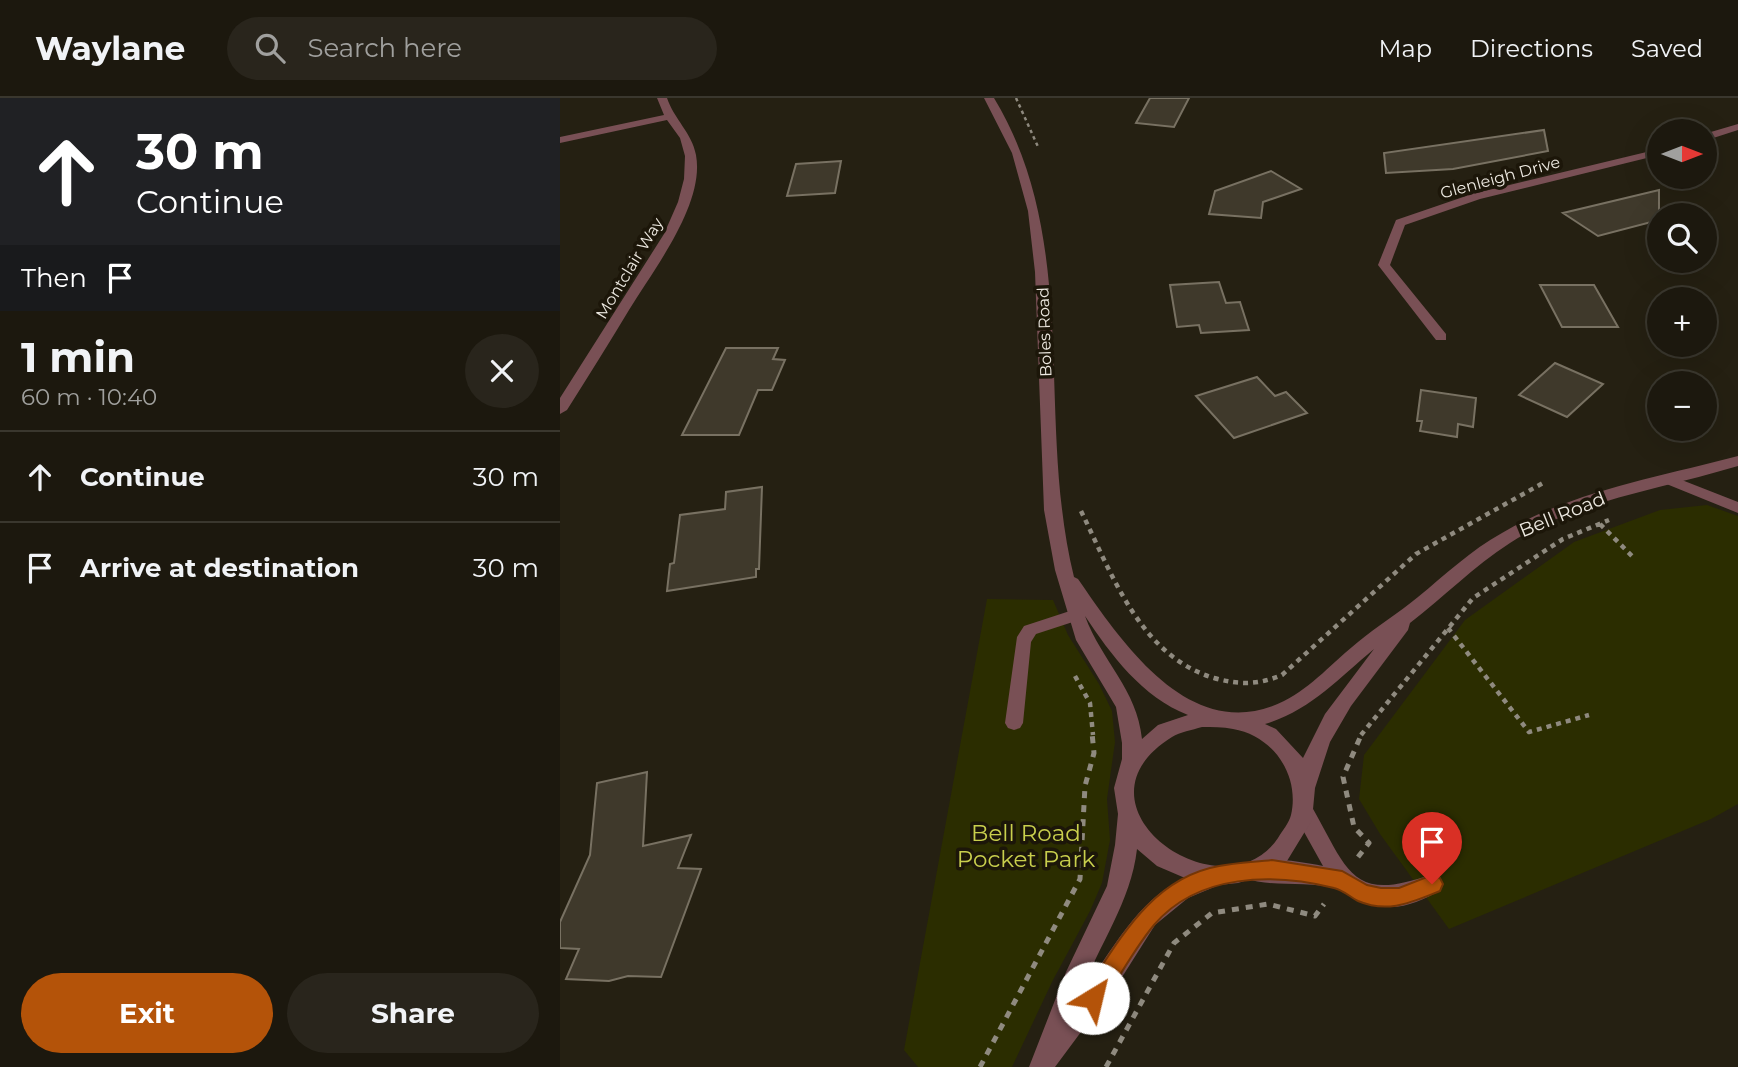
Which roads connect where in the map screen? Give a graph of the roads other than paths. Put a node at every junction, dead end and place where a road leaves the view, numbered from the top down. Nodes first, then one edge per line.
1 (662, 98) edge
2 (989, 98) edge
3 (667, 117) junction
4 (1738, 127) edge
5 (1717, 134) edge
6 (560, 140) edge
7 (1647, 155) edge
8 (1441, 337) dead end
9 (560, 410) edge
10 (1738, 461) edge
11 (1669, 480) junction
12 (1738, 509) edge
13 (1066, 574) junction
14 (1410, 614) junction
15 (1076, 615) junction
16 (1215, 718) junction
17 (1239, 721) junction
18 (1014, 723) dead end
19 (1132, 760) junction
20 (1306, 788) junction
21 (1126, 810) junction
22 (1305, 814) junction
23 (1248, 871) junction
24 (1217, 875) junction
25 (1342, 880) junction
26 (1432, 884) dead end
27 (1045, 1062) edge

1 - 3 street, Montclair Way
2 - 13 street, Boles Road
3 - 6 street
3 - 9 street, Montclair Way
4 - 5 street
7 - 8 street, Glenleigh Drive
10 - 11 street, Bell Road
11 - 12 lane
11 - 14 street, Bell Road
13 - 15 street, Boles Road
13 - 16 street, Boles Road
14 - 17 street, Bell Road
14 - 20 street, Bell Road
15 - 18 lane
15 - 19 street, Boles Road
16 - 17 street, Bell Road
16 - 19 street, Bell Road
17 - 20 street, Bell Road
19 - 21 street, Bell Road
20 - 22 street, Bell Road
21 - 24 street, Bell Road
21 - 27 street, Bell Road
22 - 23 street, Bell Road
22 - 25 street
23 - 24 street, Bell Road
23 - 25 street
24 - 27 street, Bell Road
25 - 26 street

